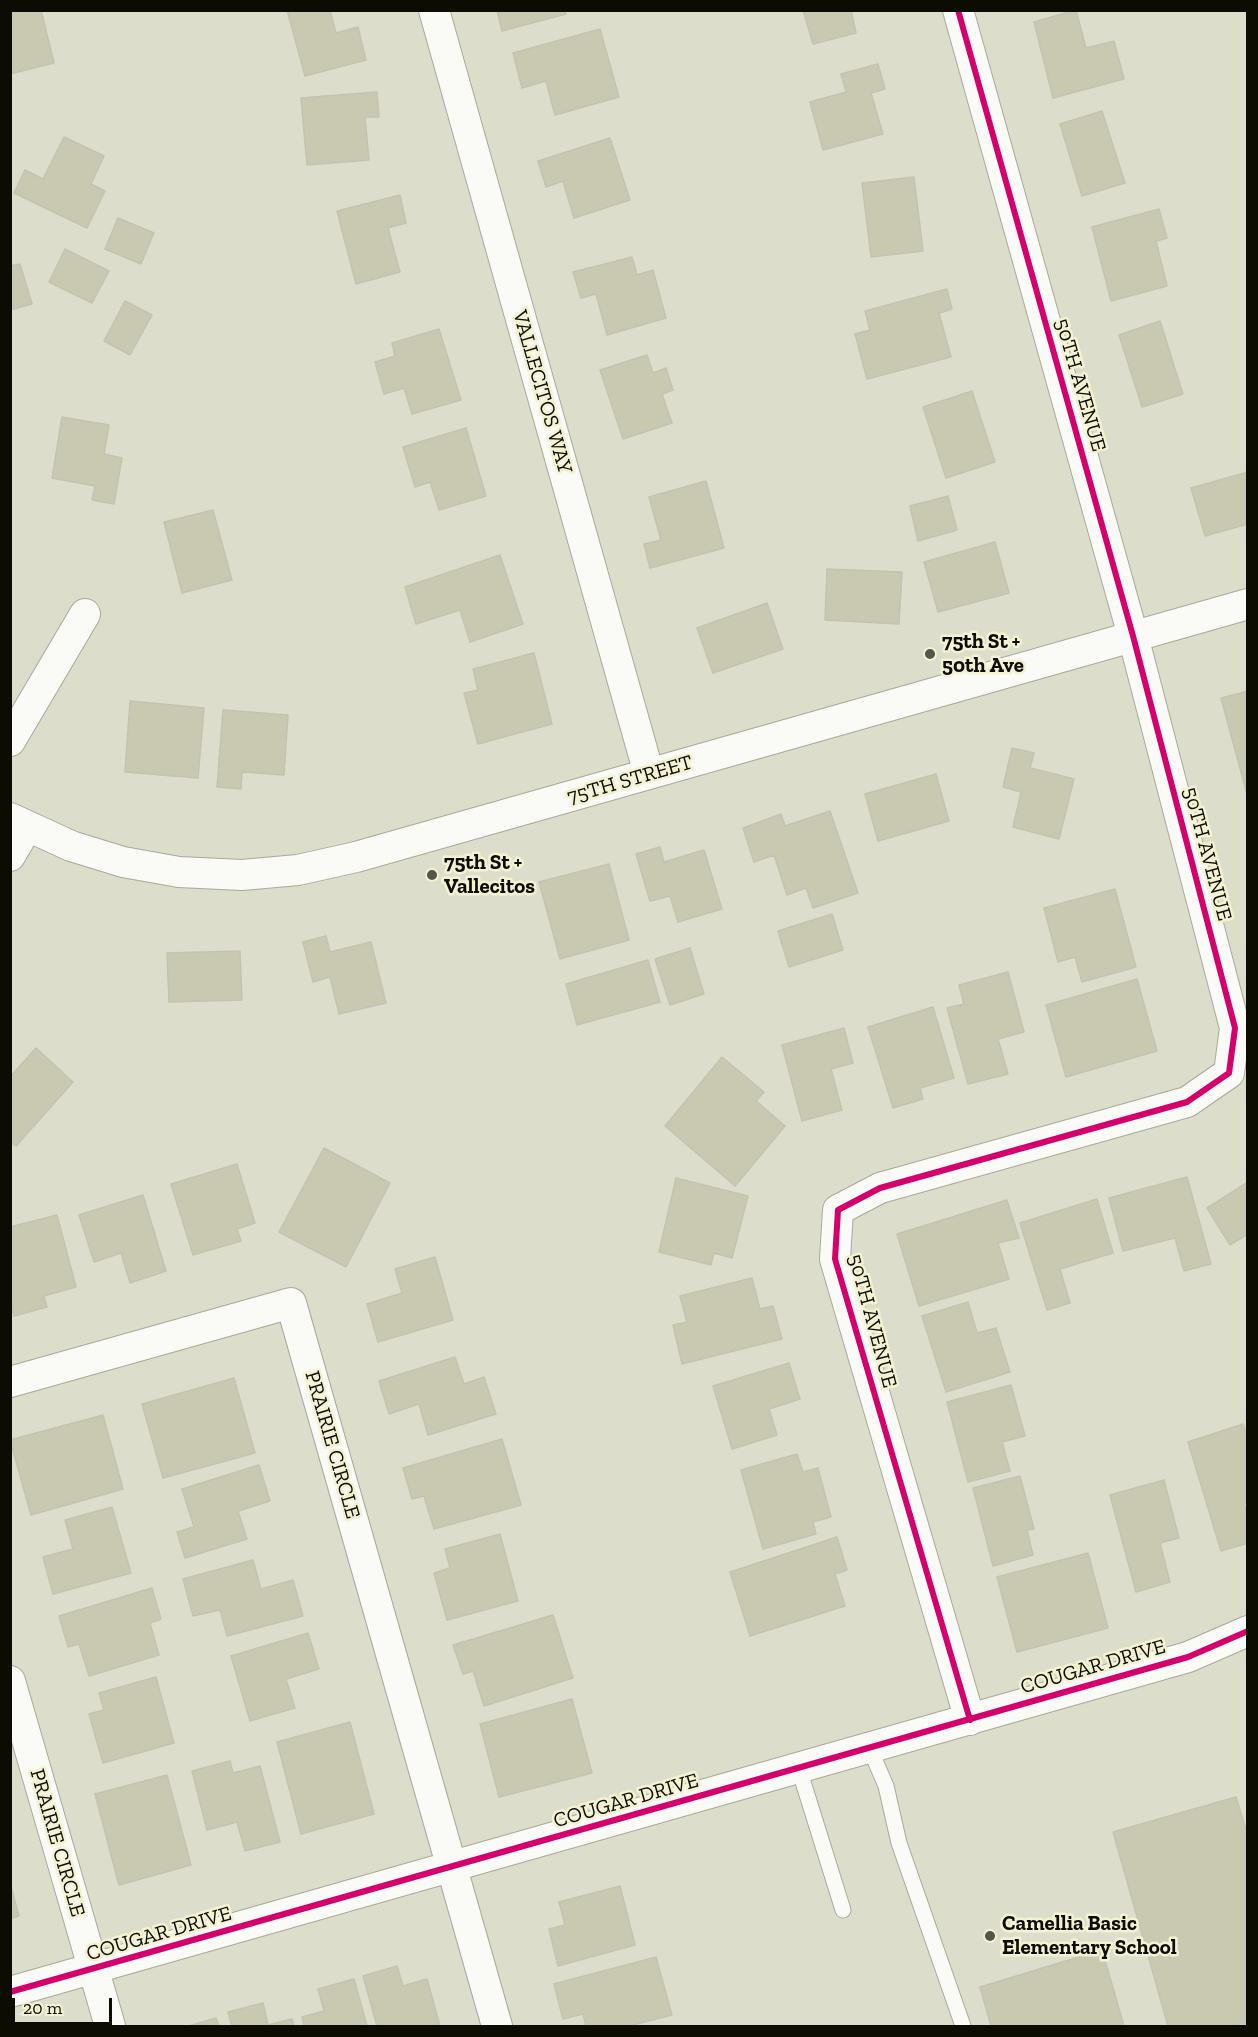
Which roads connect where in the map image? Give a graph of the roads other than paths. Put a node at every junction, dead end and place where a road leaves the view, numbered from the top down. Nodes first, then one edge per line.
1 (434, 10) edge
2 (958, 10) edge
3 (1248, 604) edge
4 (85, 614) dead end
5 (1133, 636) junction
6 (10, 741) edge
7 (649, 774) junction
8 (19, 822) edge
9 (10, 856) edge
10 (10, 1382) edge
11 (1248, 1631) edge
12 (10, 1681) edge
13 (970, 1720) junction
14 (870, 1749) junction
15 (800, 1769) junction
16 (452, 1868) junction
17 (843, 1910) dead end
18 (93, 1969) junction
19 (10, 1992) edge
20 (110, 2026) edge
21 (497, 2026) edge
22 (963, 2026) edge

1 - 7 street, VALLECITOS WAY
2 - 5 street, 50TH AVENUE
3 - 5 street, 75TH STREET
4 - 6 street
5 - 7 street, 75TH STREET
5 - 13 street, 50TH AVENUE
7 - 8 street, 75TH STREET
8 - 9 street
10 - 16 street, PRAIRIE CIRCLE
11 - 13 street, COUGAR DRIVE
12 - 18 street, PRAIRIE CIRCLE
13 - 14 street, COUGAR DRIVE
14 - 15 street, COUGAR DRIVE
14 - 22 lane
15 - 16 street, COUGAR DRIVE
15 - 17 lane
16 - 18 street, COUGAR DRIVE
16 - 21 street
18 - 19 street, COUGAR DRIVE
18 - 20 street, PRAIRIE CIRCLE

